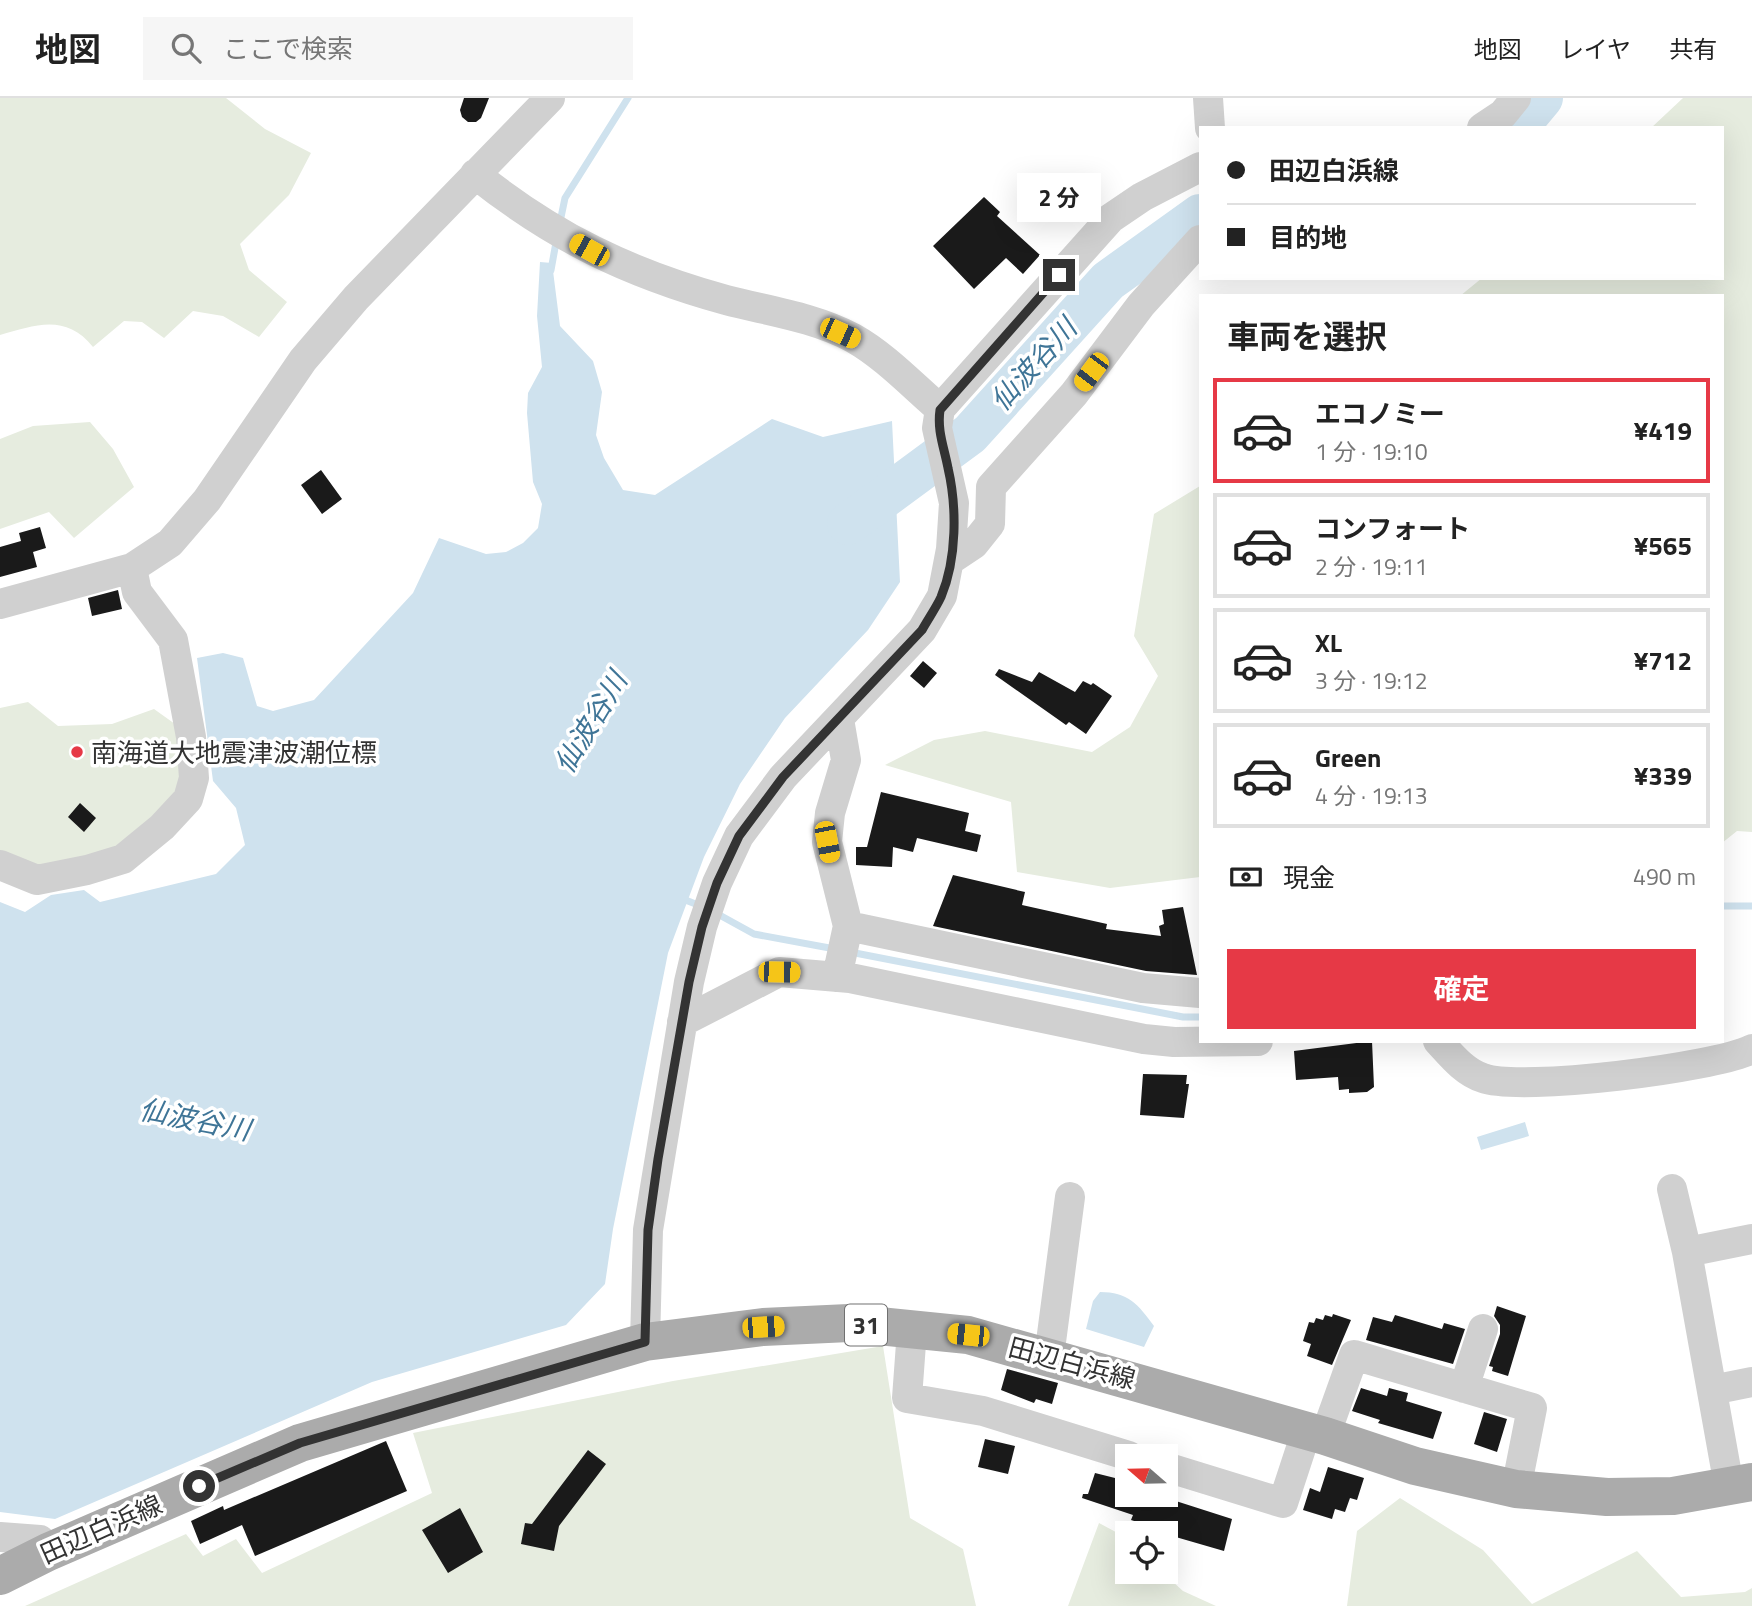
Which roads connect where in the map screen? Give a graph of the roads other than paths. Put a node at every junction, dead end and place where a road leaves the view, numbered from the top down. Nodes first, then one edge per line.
1 (550, 98) edge
2 (1208, 98) edge
3 (1516, 98) edge
4 (1210, 126) edge
5 (1485, 126) edge
6 (1199, 168) edge
7 (475, 174) junction
8 (1199, 241) edge
9 (938, 419) junction
10 (951, 554) junction
11 (132, 568) junction
12 (0, 604) edge
13 (839, 719) junction
14 (0, 865) edge
15 (842, 952) junction
16 (1199, 993) edge
17 (682, 1022) junction
18 (1199, 1041) edge
19 (1439, 1043) edge
20 (1752, 1049) edge
21 (1672, 1189) dead end
22 (1070, 1197) dead end
23 (1752, 1239) edge
24 (1687, 1252) junction
25 (1483, 1329) dead end
26 (912, 1330) junction
27 (645, 1342) junction
28 (1049, 1357) junction
29 (1752, 1382) edge
30 (1464, 1388) junction
31 (1712, 1390) junction
32 (1316, 1433) junction
33 (1115, 1452) edge
34 (1178, 1471) edge
35 (1740, 1484) edge
36 (1516, 1489) junction
37 (0, 1537) edge
38 (48, 1552) junction
39 (0, 1576) edge

1 - 7 street
2 - 4 street
3 - 5 street
6 - 9 street
7 - 9 street
7 - 11 street
8 - 10 street
9 - 10 street
10 - 13 street
11 - 12 street
11 - 14 street
13 - 15 street
13 - 17 street
15 - 16 street
15 - 17 street
15 - 18 street
17 - 27 street
19 - 20 street
21 - 24 street
22 - 28 street
23 - 24 street
24 - 31 street
25 - 30 street
26 - 27 main road, 田辺白浜線 / 31
26 - 28 main road, 田辺白浜線 / 31
26 - 33 street
27 - 38 main road, 田辺白浜線 / 31
28 - 32 main road, 田辺白浜線 / 31
29 - 31 street
30 - 32 street
30 - 36 street
31 - 35 street
32 - 34 street
32 - 36 main road, 田辺白浜線 / 31
35 - 36 main road, 田辺白浜線 / 31
37 - 38 street
38 - 39 main road, 田辺白浜線 / 31

